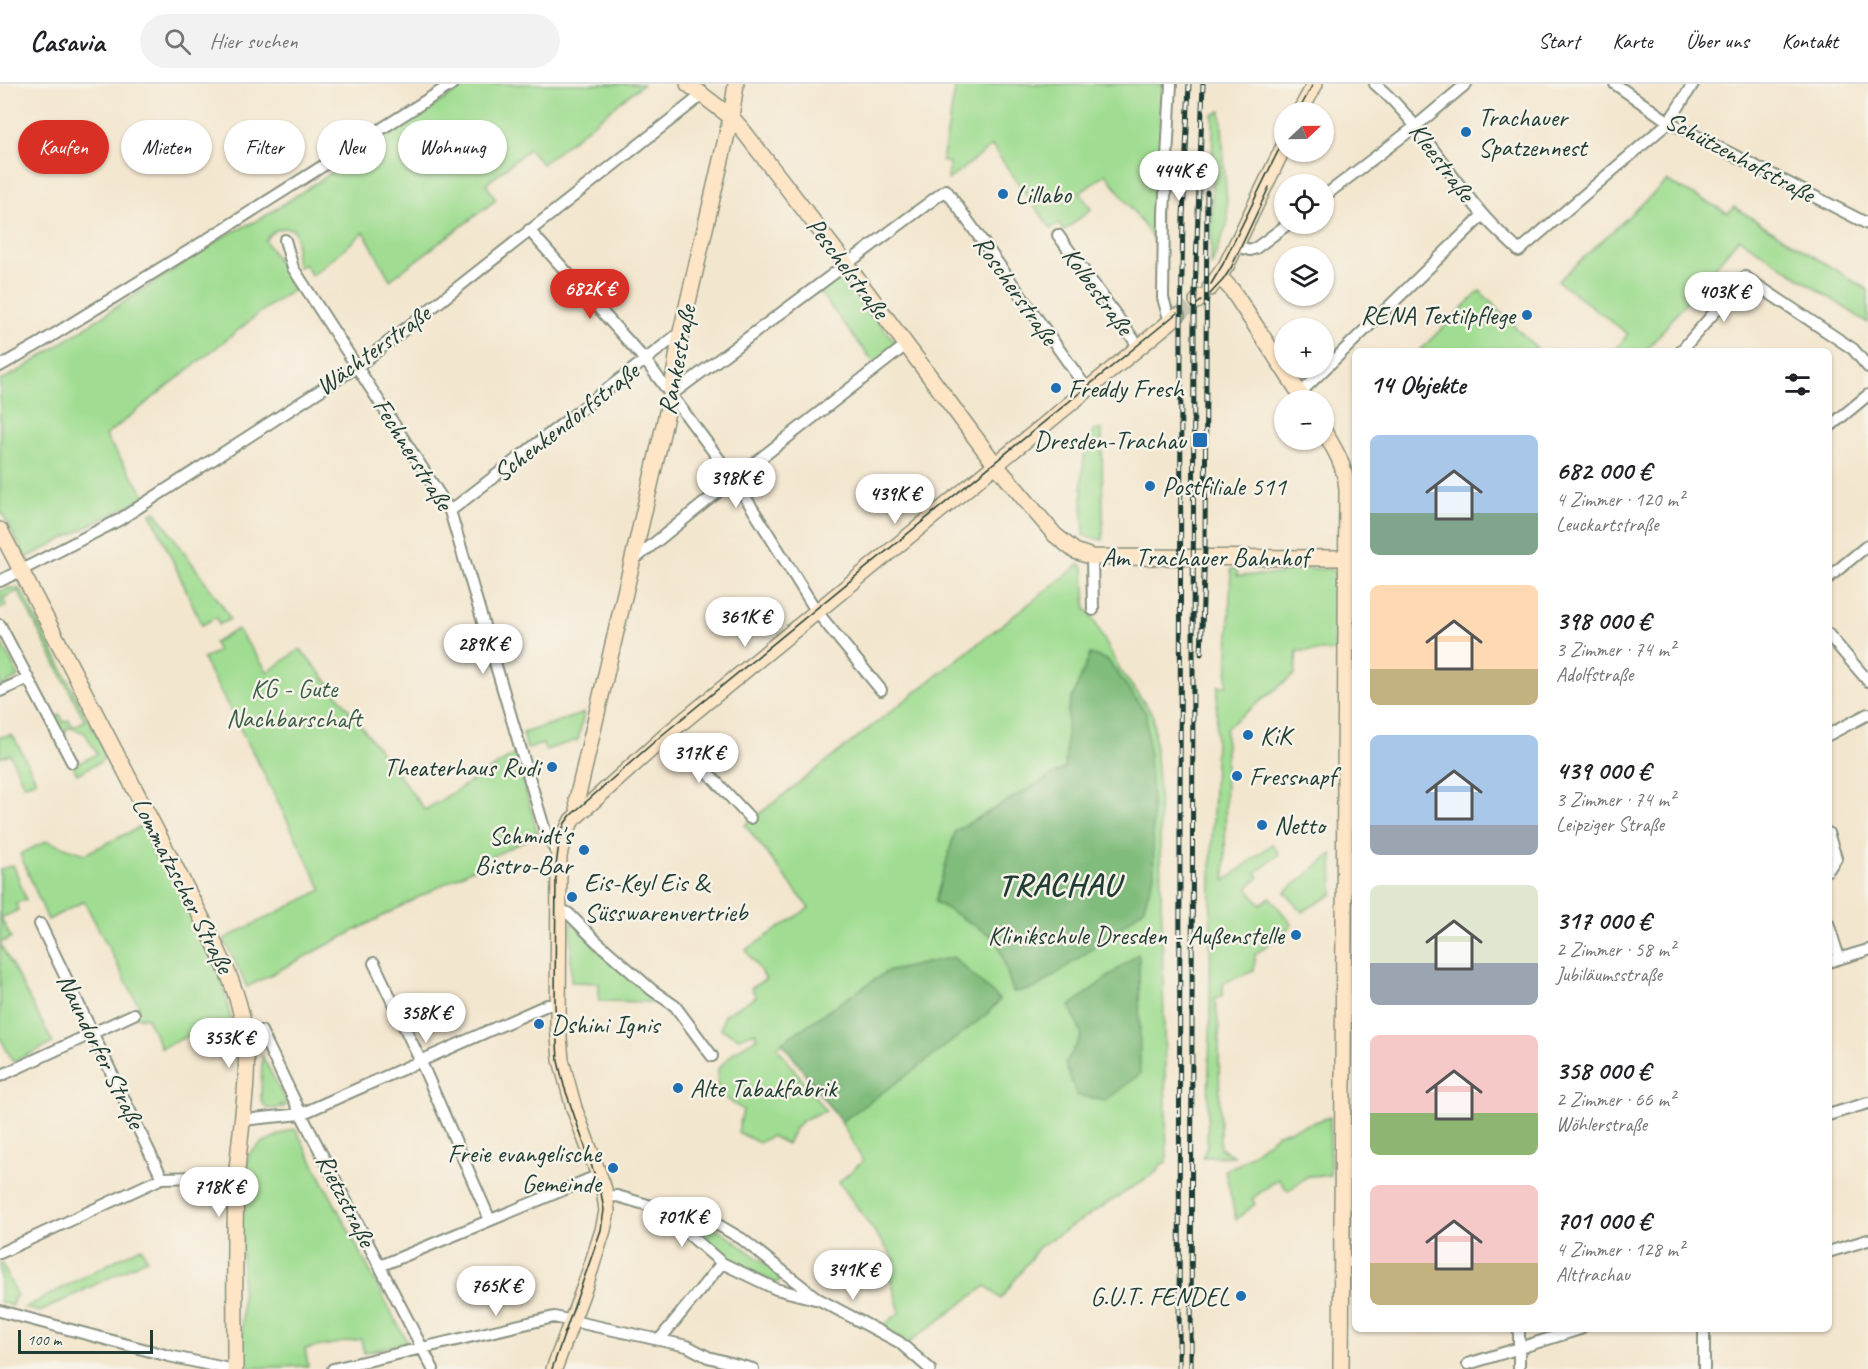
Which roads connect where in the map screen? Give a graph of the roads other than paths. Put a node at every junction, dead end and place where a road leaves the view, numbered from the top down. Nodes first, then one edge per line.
1 (452, 84) edge
2 (688, 84) edge
3 (736, 84) edge
4 (1171, 84) edge
5 (1315, 84) edge
6 (1375, 84) edge
7 (1466, 84) edge
8 (1615, 84) edge
9 (1694, 84) edge
10 (702, 94) junction
11 (1305, 102) edge
12 (731, 117) junction
13 (1669, 122) junction
14 (1416, 126) junction
15 (1276, 162) edge
16 (1334, 189) edge
17 (1483, 215) junction
18 (1868, 224) edge
19 (529, 230) junction
20 (1275, 234) edge
21 (1058, 235) dead end
22 (285, 240) dead end
23 (1236, 246) junction
24 (846, 264) junction
25 (1173, 319) joint
26 (681, 332) junction
27 (906, 345) junction
28 (1139, 347) junction
29 (1684, 348) edge
30 (645, 360) junction
31 (0, 366) edge
32 (358, 366) junction
33 (1868, 367) edge
34 (1087, 389) junction
35 (1297, 390) edge
36 (1309, 390) edge
37 (671, 394) junction
38 (1868, 395) edge
39 (1832, 425) edge
40 (1334, 447) edge
41 (995, 464) junction
42 (734, 478) junction
43 (1350, 482) edge
44 (450, 511) junction
45 (0, 530) edge
46 (1868, 545) edge
47 (1092, 557) junction
48 (1351, 558) edge
49 (631, 562) junction
50 (21, 571) junction
51 (1832, 575) edge
52 (0, 581) edge
53 (1093, 610) dead end
54 (816, 611) junction
55 (0, 625) edge
56 (1832, 640) edge
57 (27, 679) junction
58 (1868, 681) edge
59 (881, 690) dead end
60 (0, 691) edge
61 (1868, 714) edge
62 (670, 732) junction
63 (1832, 733) edge
64 (72, 762) dead end
65 (581, 811) junction
66 (750, 818) dead end
67 (1832, 846) edge
68 (559, 857) junction
69 (1832, 864) edge
70 (558, 908) junction
71 (40, 924) dead end
72 (1868, 950) edge
73 (1834, 960) edge
74 (374, 963) dead end
75 (557, 1005) junction
76 (134, 1014) dead end
77 (261, 1031) dead end
78 (94, 1033) junction
79 (712, 1056) dead end
80 (421, 1062) junction
81 (0, 1076) edge
82 (1868, 1103) edge
83 (301, 1114) junction
84 (1349, 1114) edge
85 (1832, 1114) edge
86 (243, 1120) junction
87 (599, 1175) junction
88 (237, 1176) junction
89 (162, 1178) junction
90 (606, 1197) junction
91 (664, 1209) junction
92 (490, 1220) junction
93 (1868, 1240) edge
94 (1832, 1251) edge
95 (0, 1253) edge
96 (1348, 1262) edge
97 (722, 1263) junction
98 (380, 1266) junction
99 (818, 1299) junction
100 (0, 1311) edge
101 (572, 1320) junction
102 (1519, 1332) edge
103 (1570, 1332) edge
104 (1704, 1332) edge
105 (660, 1340) junction
106 (1519, 1348) junction
107 (422, 1349) junction
108 (1468, 1364) dead end
109 (229, 1369) edge
110 (235, 1369) edge
111 (333, 1369) edge
112 (433, 1369) edge
113 (554, 1369) edge
114 (753, 1369) edge
115 (930, 1369) edge
116 (1341, 1369) edge
117 (1518, 1369) edge
118 (1704, 1369) edge

1 - 31 street
2 - 10 street, Peschelstraße
3 - 12 street, Rankestraße
4 - 25 street
5 - 11 street
6 - 14 street, Kleestraße
7 - 14 street
8 - 13 street, Schützenhofstraße
9 - 13 street
10 - 12 street, Peschelstraße
10 - 19 street, Wächterstraße
12 - 24 street, Peschelstraße
12 - 26 street, Rankestraße
13 - 17 street, Kleestraße
13 - 18 street, Schützenhofstraße
14 - 16 street
14 - 17 street, Kleestraße
15 - 23 street
17 - 36 street
19 - 30 street
19 - 32 street, Wächterstraße
20 - 23 street
21 - 28 street, Kolbestraße
22 - 32 street, Fechnerstraße
23 - 35 street
24 - 27 street, Peschelstraße
24 - 34 street, Roscherstraße
24 - 37 street
25 - 28 street
26 - 30 street, Schenkendorfstraße
26 - 37 street, Rankestraße
27 - 41 street, Peschelstraße
27 - 42 street
28 - 34 street
29 - 33 street
30 - 37 street
30 - 44 street, Schenkendorfstraße
32 - 44 street, Fechnerstraße
32 - 50 street, Wächterstraße
34 - 41 street
37 - 42 street
37 - 49 street, Rankestraße
38 - 39 street
40 - 43 street
41 - 47 street, Am Trachauer Bahnhof
41 - 54 street
42 - 49 street
42 - 54 street
43 - 48 street
44 - 68 street, Fechnerstraße
45 - 50 street, Lommatzscher Straße
46 - 51 street
47 - 48 street, Am Trachauer Bahnhof
47 - 53 street
48 - 84 street
49 - 65 street, Rankestraße
50 - 52 street
50 - 86 street, Lommatzscher Straße
54 - 59 street
54 - 62 street
55 - 57 street
56 - 58 street
57 - 60 street
57 - 64 street
61 - 63 street
62 - 65 street
62 - 66 street
65 - 68 street
67 - 69 street
68 - 70 street
70 - 75 street
70 - 79 street
71 - 78 street, Naundorfer Straße
72 - 73 street
74 - 80 street
75 - 80 street
75 - 87 street
76 - 78 street
77 - 83 street, Rietzstraße
78 - 81 street
78 - 89 street, Naundorfer Straße
80 - 83 street
80 - 92 street
82 - 85 street
83 - 86 street
83 - 98 street, Rietzstraße
84 - 96 street
86 - 88 street, Lommatzscher Straße
87 - 90 street
87 - 92 street
88 - 89 street
88 - 110 street, Lommatzscher Straße
89 - 95 street
90 - 91 street
90 - 101 street
91 - 97 street
91 - 99 street
92 - 98 street
93 - 94 street
96 - 116 street
97 - 99 street
97 - 105 street
98 - 107 street, Rietzstraße
99 - 115 street
100 - 109 street
101 - 105 street
101 - 107 street
101 - 113 street
102 - 106 street
103 - 106 street
104 - 118 street
105 - 114 street
106 - 108 street
106 - 117 street
107 - 111 street
107 - 112 street, Rietzstraße

